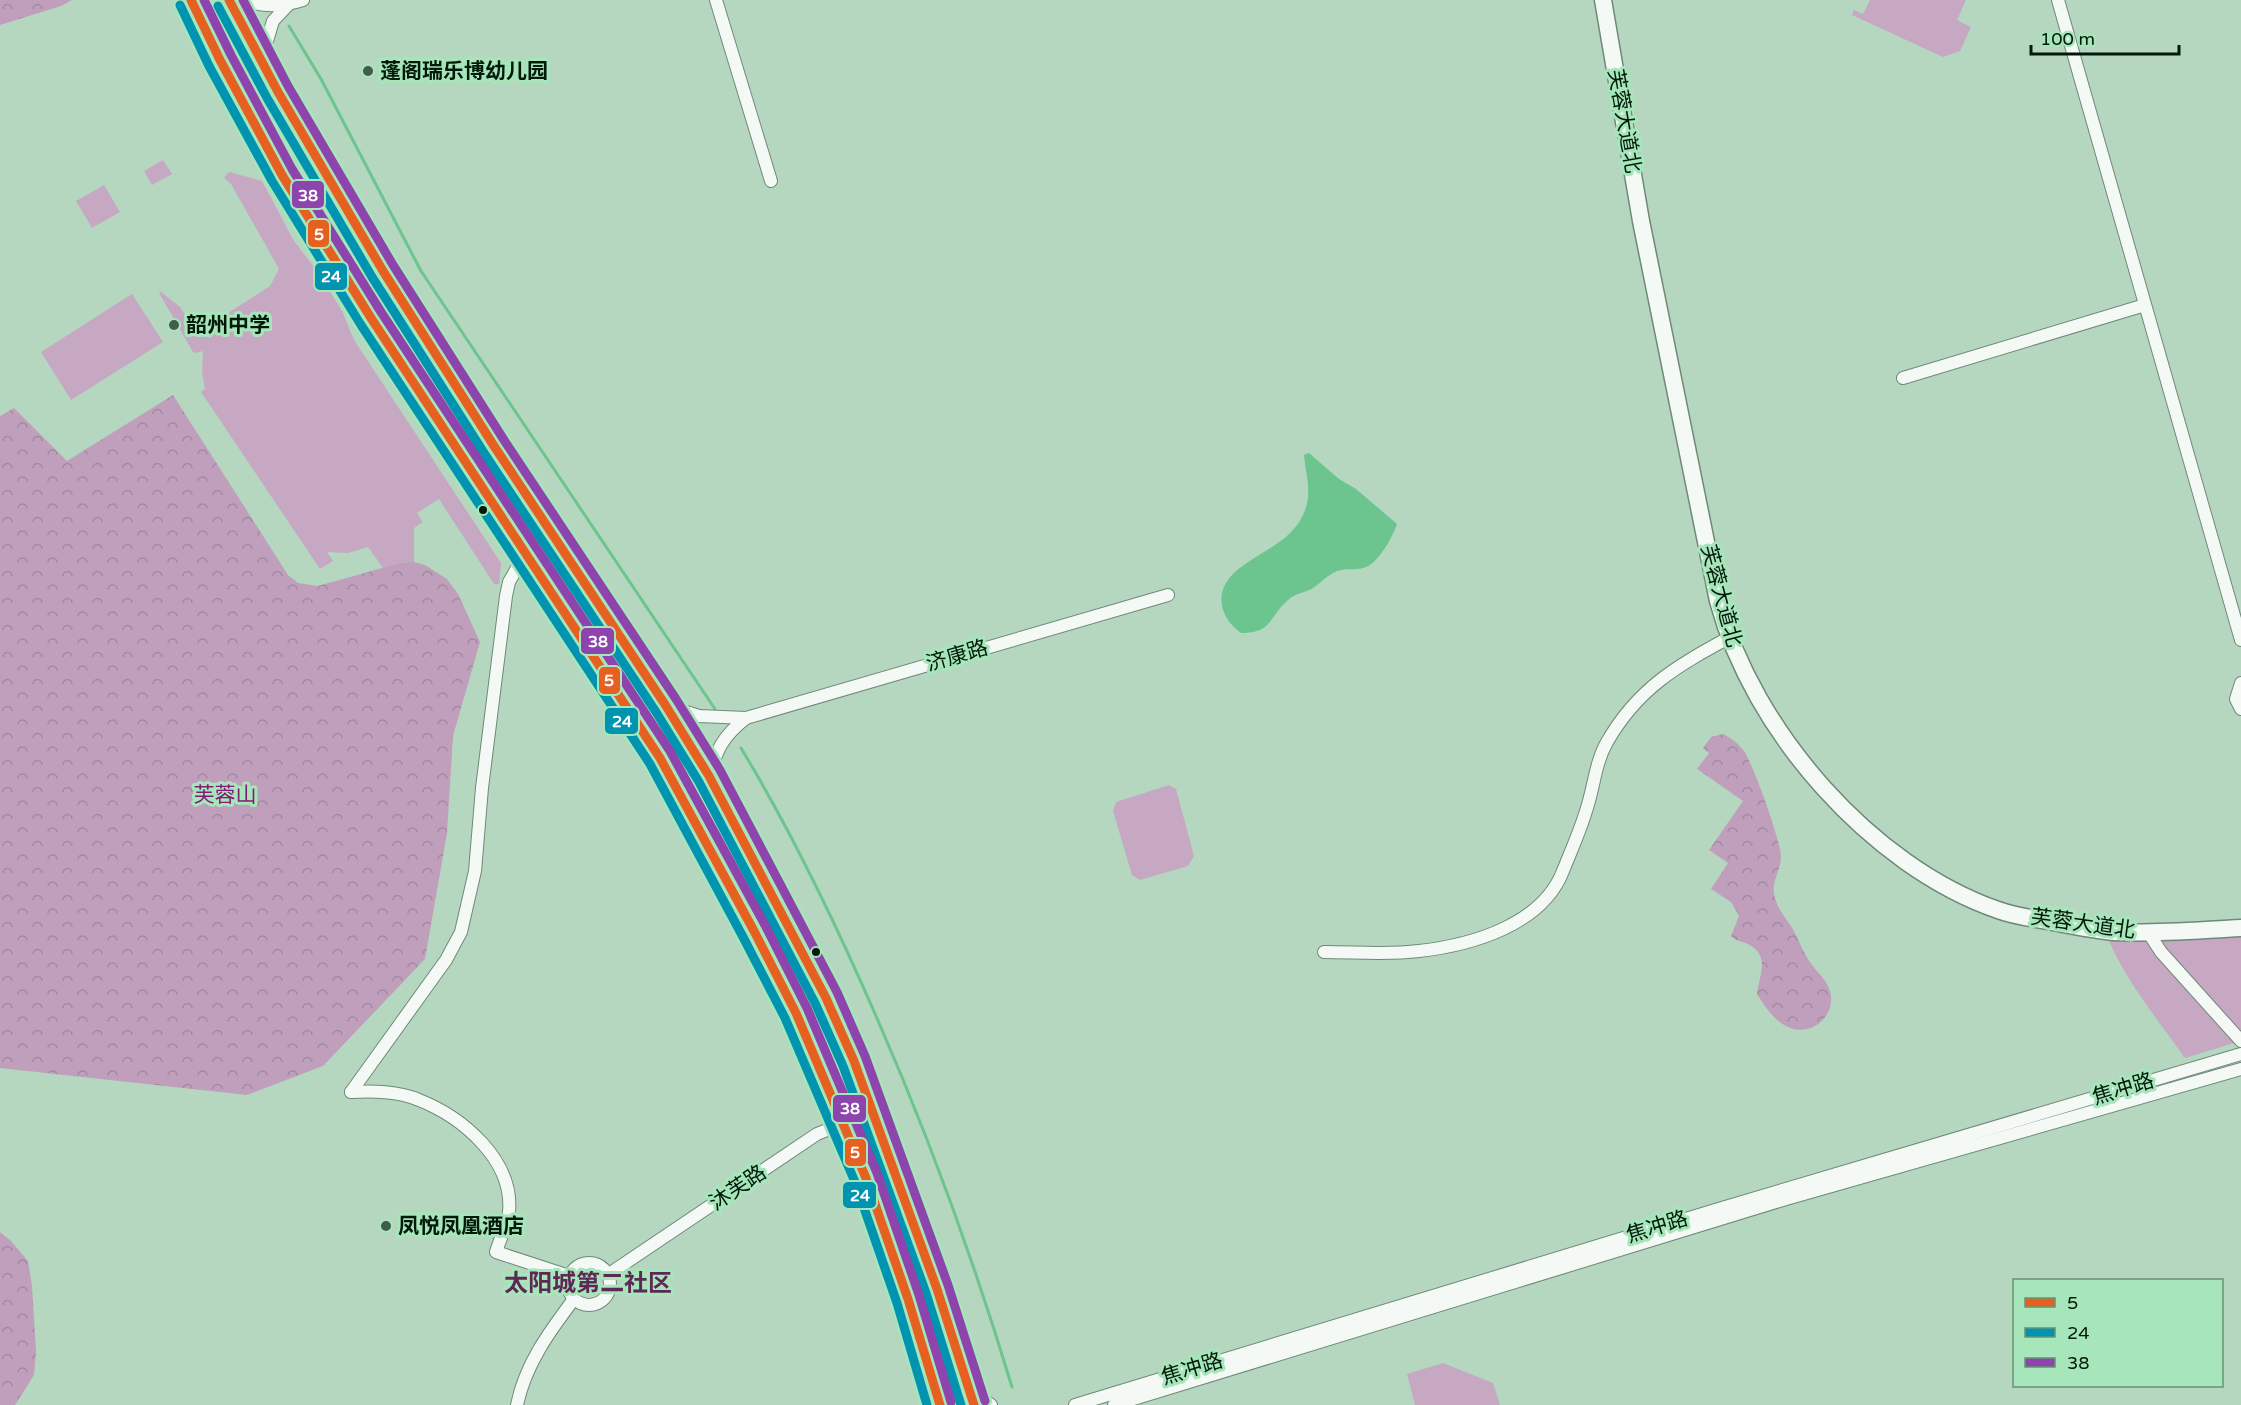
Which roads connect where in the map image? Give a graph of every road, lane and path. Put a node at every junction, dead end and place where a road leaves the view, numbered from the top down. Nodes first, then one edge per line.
1 (191, 0) edge
2 (230, 0) edge
3 (244, 0) edge
4 (303, 0) edge
5 (716, 0) edge
6 (1604, 0) edge
7 (2058, 0) edge
8 (288, 5) junction
9 (261, 62) junction
10 (771, 181) dead end
11 (2145, 305) junction
12 (1903, 378) dead end
13 (525, 554) junction
14 (1168, 595) dead end
15 (1730, 637) junction
16 (2241, 640) edge
17 (2241, 683) edge
18 (666, 706) junction
19 (2241, 709) edge
20 (746, 718) junction
21 (709, 777) junction
22 (2241, 928) edge
23 (2148, 932) junction
24 (1324, 952) dead end
25 (2241, 1041) edge
26 (2241, 1054) edge
27 (2241, 1069) edge
28 (873, 1112) junction
29 (842, 1123) junction
30 (609, 1274) junction
31 (569, 1276) junction
32 (574, 1299) junction
33 (971, 1398) edge
34 (517, 1405) edge
35 (940, 1405) edge
36 (991, 1405) edge
37 (1075, 1405) edge
38 (1114, 1405) edge

1 - 13 main road
2 - 9 main road
3 - 8 street
4 - 8 street
5 - 10 street
6 - 15 main road, 芙蓉大道北
7 - 11 street
8 - 9 street
9 - 18 main road
11 - 12 street
11 - 16 street
13 - 29 main road
13 - 31 street
14 - 20 street, 济康路
15 - 23 main road, 芙蓉大道北
15 - 24 street
17 - 19 street
18 - 20 street, 济康路
18 - 21 main road
20 - 21 street, 济康路
21 - 28 main road
22 - 23 main road, 芙蓉大道北
23 - 25 street
26 - 37 street, 焦冲路
27 - 38 street, 焦冲路
28 - 29 street, 沐芙路
28 - 33 main road
29 - 30 street, 沐芙路
29 - 35 main road
30 - 31 street
30 - 32 street
31 - 32 street
32 - 34 street
33 - 36 street

